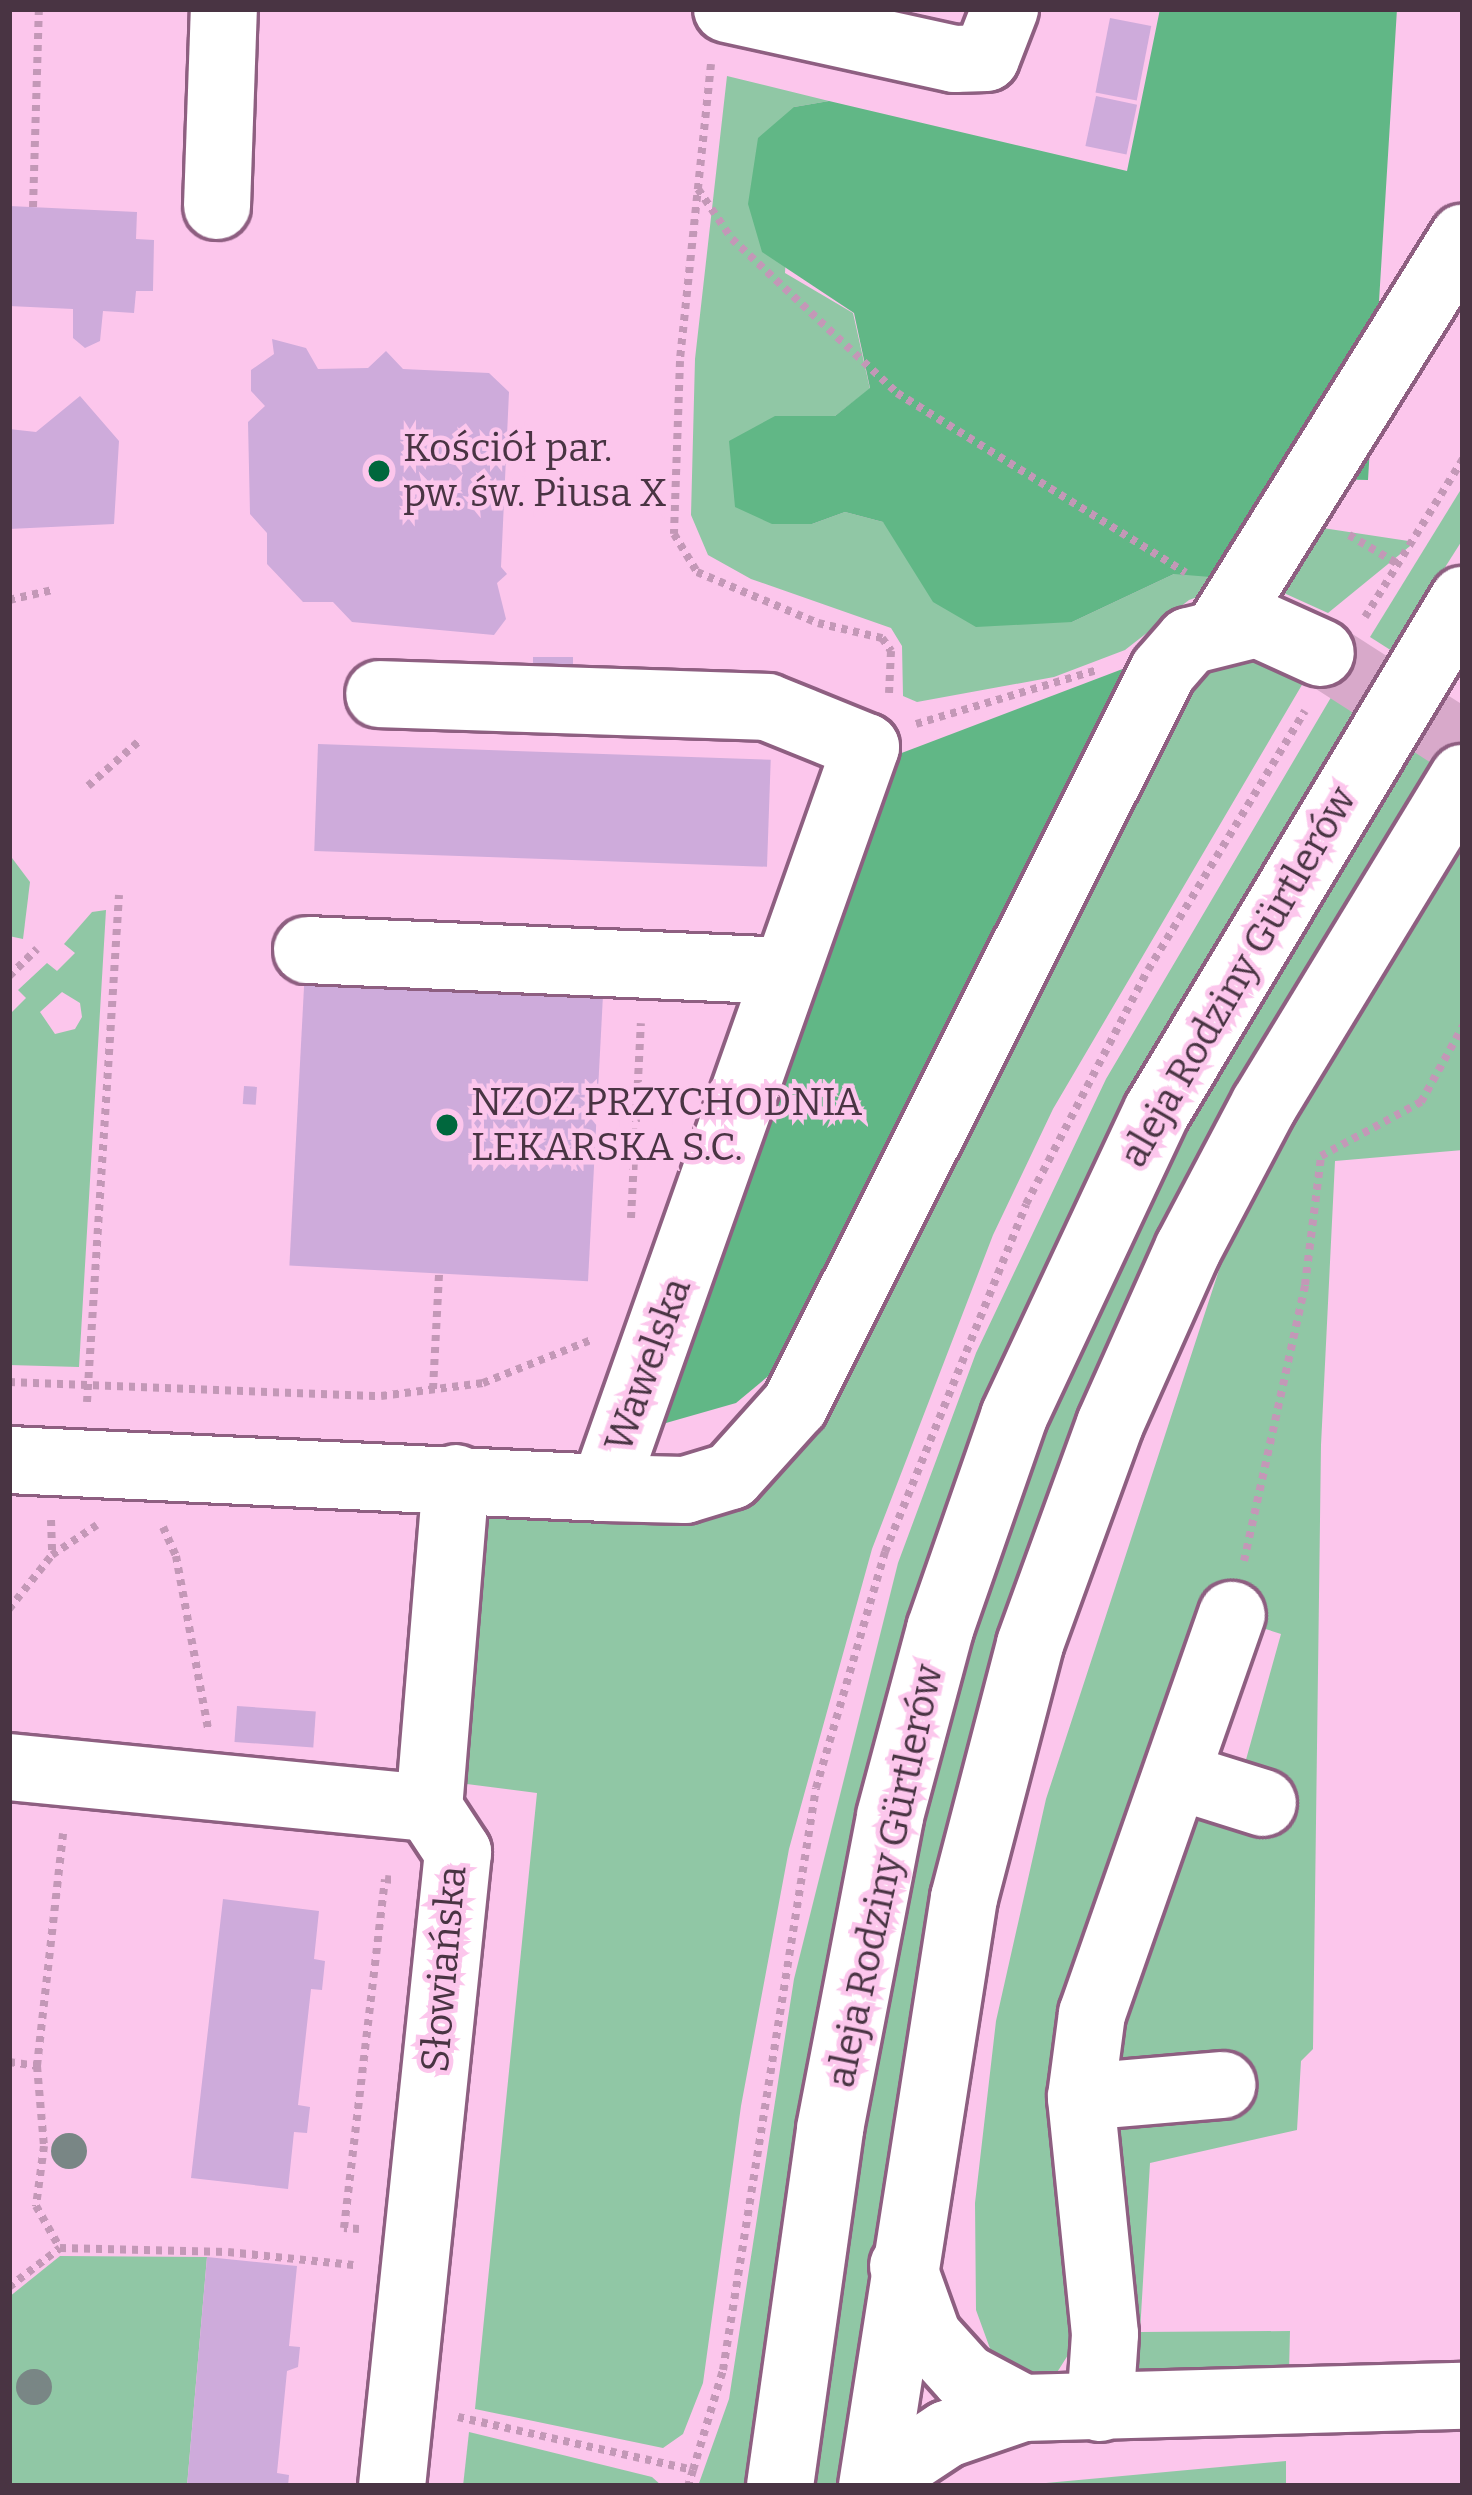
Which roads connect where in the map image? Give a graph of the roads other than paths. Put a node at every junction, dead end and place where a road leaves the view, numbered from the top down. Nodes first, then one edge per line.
1 (224, 9) edge
2 (1005, 9) edge
3 (719, 32) edge
4 (217, 206) dead end
5 (1463, 237) edge
6 (1463, 600) edge
7 (1212, 606) junction
8 (1321, 653) tunnel mouth
9 (380, 694) dead end
10 (1463, 778) edge
11 (307, 950) dead end
12 (786, 971) junction
13 (9, 1460) edge
14 (456, 1478) junction
15 (604, 1488) junction
16 (1232, 1615) road end
17 (9, 1768) edge
18 (1177, 1776) junction
19 (1263, 1803) dead end
20 (429, 1808) junction
21 (1222, 2085) dead end
22 (1082, 2097) junction
23 (903, 2266) junction
24 (1463, 2396) edge
25 (1023, 2408) junction
26 (1100, 2408) junction
27 (392, 2486) edge
28 (780, 2486) edge
29 (872, 2486) edge
30 (885, 2486) edge

1 - 4 street
2 - 3 street
5 - 7 street
6 - 28 street, aleja Rodziny Gürtlerów
7 - 8 street
7 - 15 street
9 - 12 street, Wawelska
10 - 23 street, aleja Rodziny Gürtlerów
11 - 12 street
12 - 15 street, Wawelska
13 - 14 street, Wawelska
14 - 15 street, Wawelska
14 - 20 street
16 - 18 street
17 - 20 street, Słowiańska
18 - 19 street
18 - 22 street
20 - 27 street, Słowiańska
21 - 22 street
22 - 26 street
23 - 25 street
23 - 29 street, aleja Rodziny Gürtlerów
24 - 26 street
25 - 26 street
25 - 30 street

